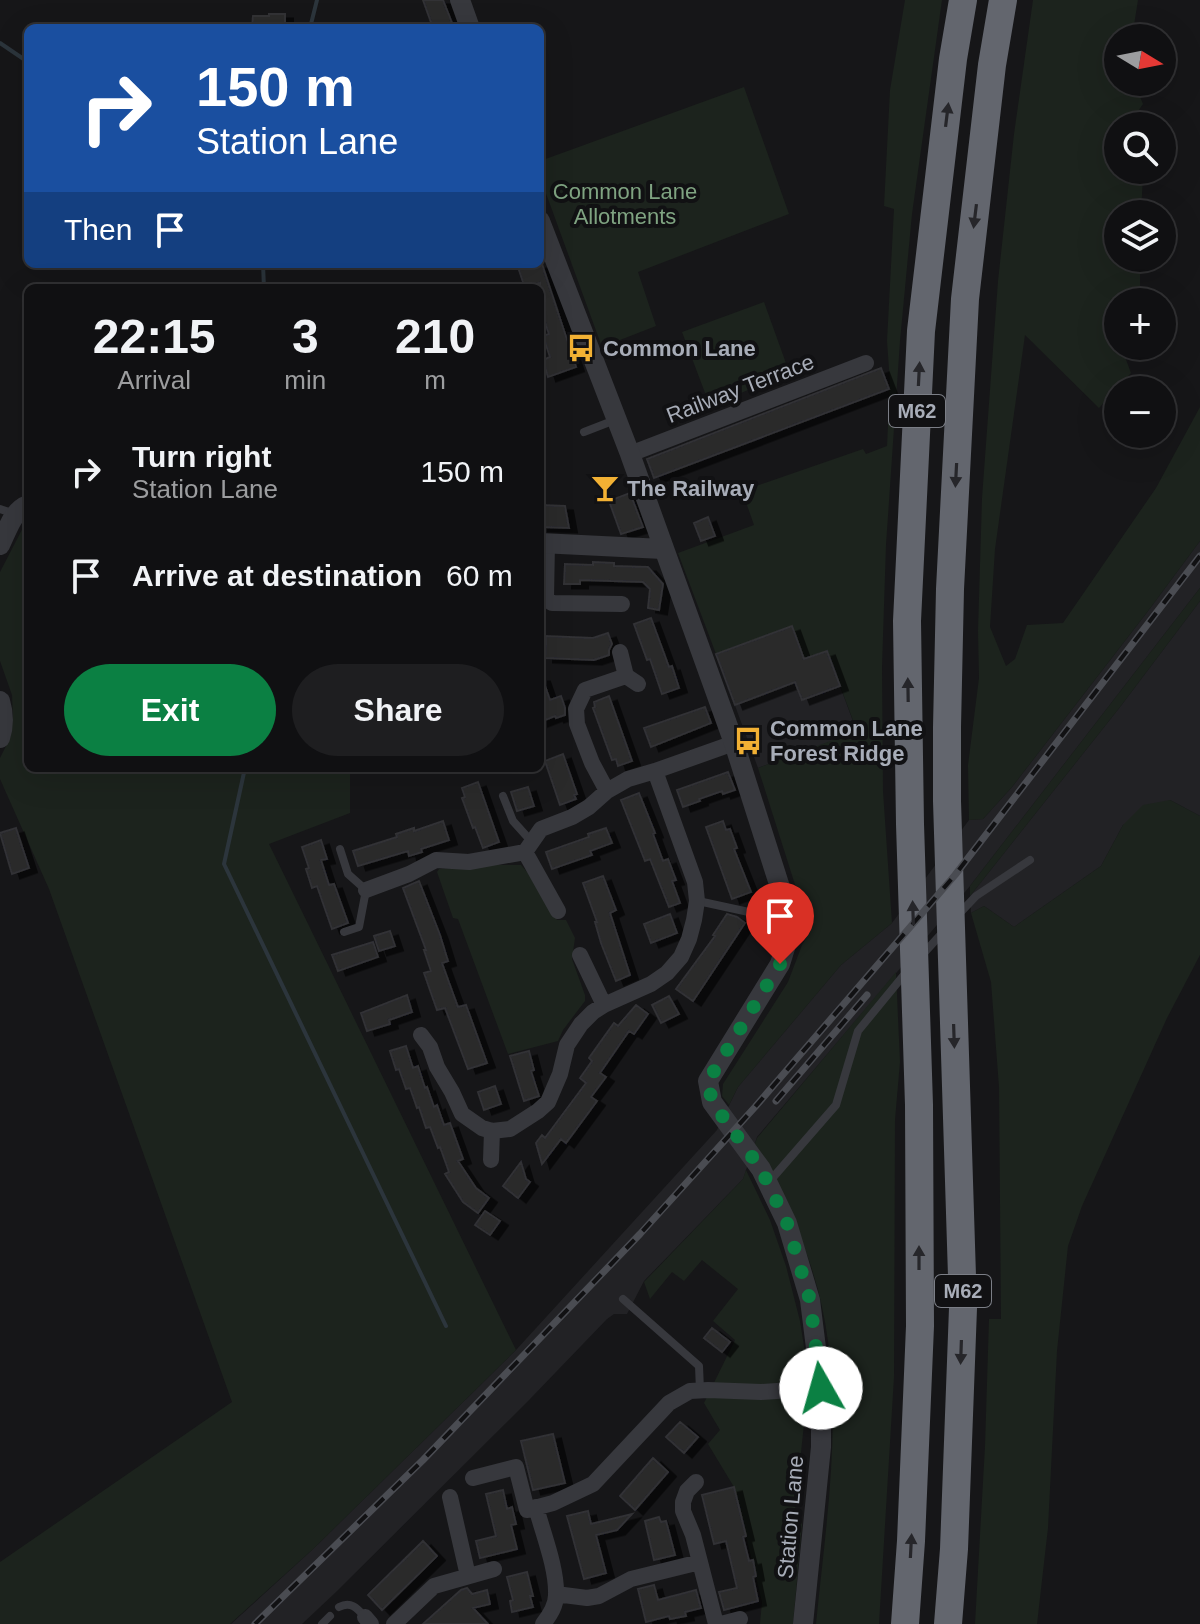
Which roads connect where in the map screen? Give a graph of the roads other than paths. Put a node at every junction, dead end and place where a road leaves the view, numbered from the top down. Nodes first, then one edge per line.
1 (460, 0) edge
2 (963, 0) edge
3 (1003, 0) edge
4 (469, 24) edge
5 (544, 231) edge
6 (866, 363) dead end
7 (616, 419) junction
8 (584, 432) dead end
9 (630, 454) junction
10 (15, 509) edge
11 (544, 543) edge
12 (0, 545) edge
13 (663, 549) junction
14 (622, 604) dead end
15 (620, 652) dead end
16 (0, 701) edge
17 (0, 738) edge
18 (734, 743) junction
19 (655, 771) junction
20 (607, 791) junction
21 (503, 796) dead end
22 (528, 846) junction
23 (340, 849) dead end
24 (1030, 860) dead end
25 (366, 890) junction
26 (697, 901) junction
27 (558, 911) dead end
28 (758, 914) dead end
29 (344, 932) dead end
30 (580, 955) dead end
31 (604, 1005) junction
32 (421, 1035) dead end
33 (492, 1131) junction
34 (491, 1160) dead end
35 (764, 1176) junction
36 (623, 1299) dead end
37 (821, 1388) junction
38 (700, 1390) junction
39 (473, 1478) dead end
40 (695, 1481) dead end
41 (450, 1497) dead end
42 (532, 1508) junction
43 (700, 1562) junction
44 (494, 1569) dead end
45 (468, 1576) junction
46 (556, 1594) junction
47 (339, 1607) dead end
48 (330, 1616) dead end
49 (740, 1619) dead end
50 (368, 1621) edge
51 (322, 1624) edge
52 (394, 1624) edge
53 (543, 1624) edge
54 (718, 1624) edge
55 (803, 1624) edge
56 (905, 1624) edge
57 (948, 1624) edge

1 - 4 street
56 -> 2 highway, M62
3 -> 57 highway, M62
5 - 7 street
6 - 9 street, Railway Terrace
7 - 8 lane
7 - 9 street
9 - 13 street
10 - 12 street
11 - 13 street
11 - 14 street
13 - 18 street
15 - 20 street
16 - 17 street
18 - 19 street
18 - 35 street, Station Lane
19 - 20 street
19 - 26 street
20 - 22 street
21 - 22 lane
22 - 25 street
22 - 27 street
23 - 25 lane
24 - 35 lane
25 - 29 lane
26 - 28 lane
26 - 31 street
30 - 31 street
31 - 33 street
32 - 33 street
33 - 34 street
35 - 37 street, Station Lane
36 - 38 lane
37 - 38 street
37 - 55 street, Station Lane
38 - 42 street
39 - 42 street
40 - 43 street
41 - 45 street
42 - 46 street
43 - 46 street
43 - 54 street
44 - 45 street
45 - 52 street
46 - 53 street
47 - 50 lane
48 - 51 lane
49 - 54 street

